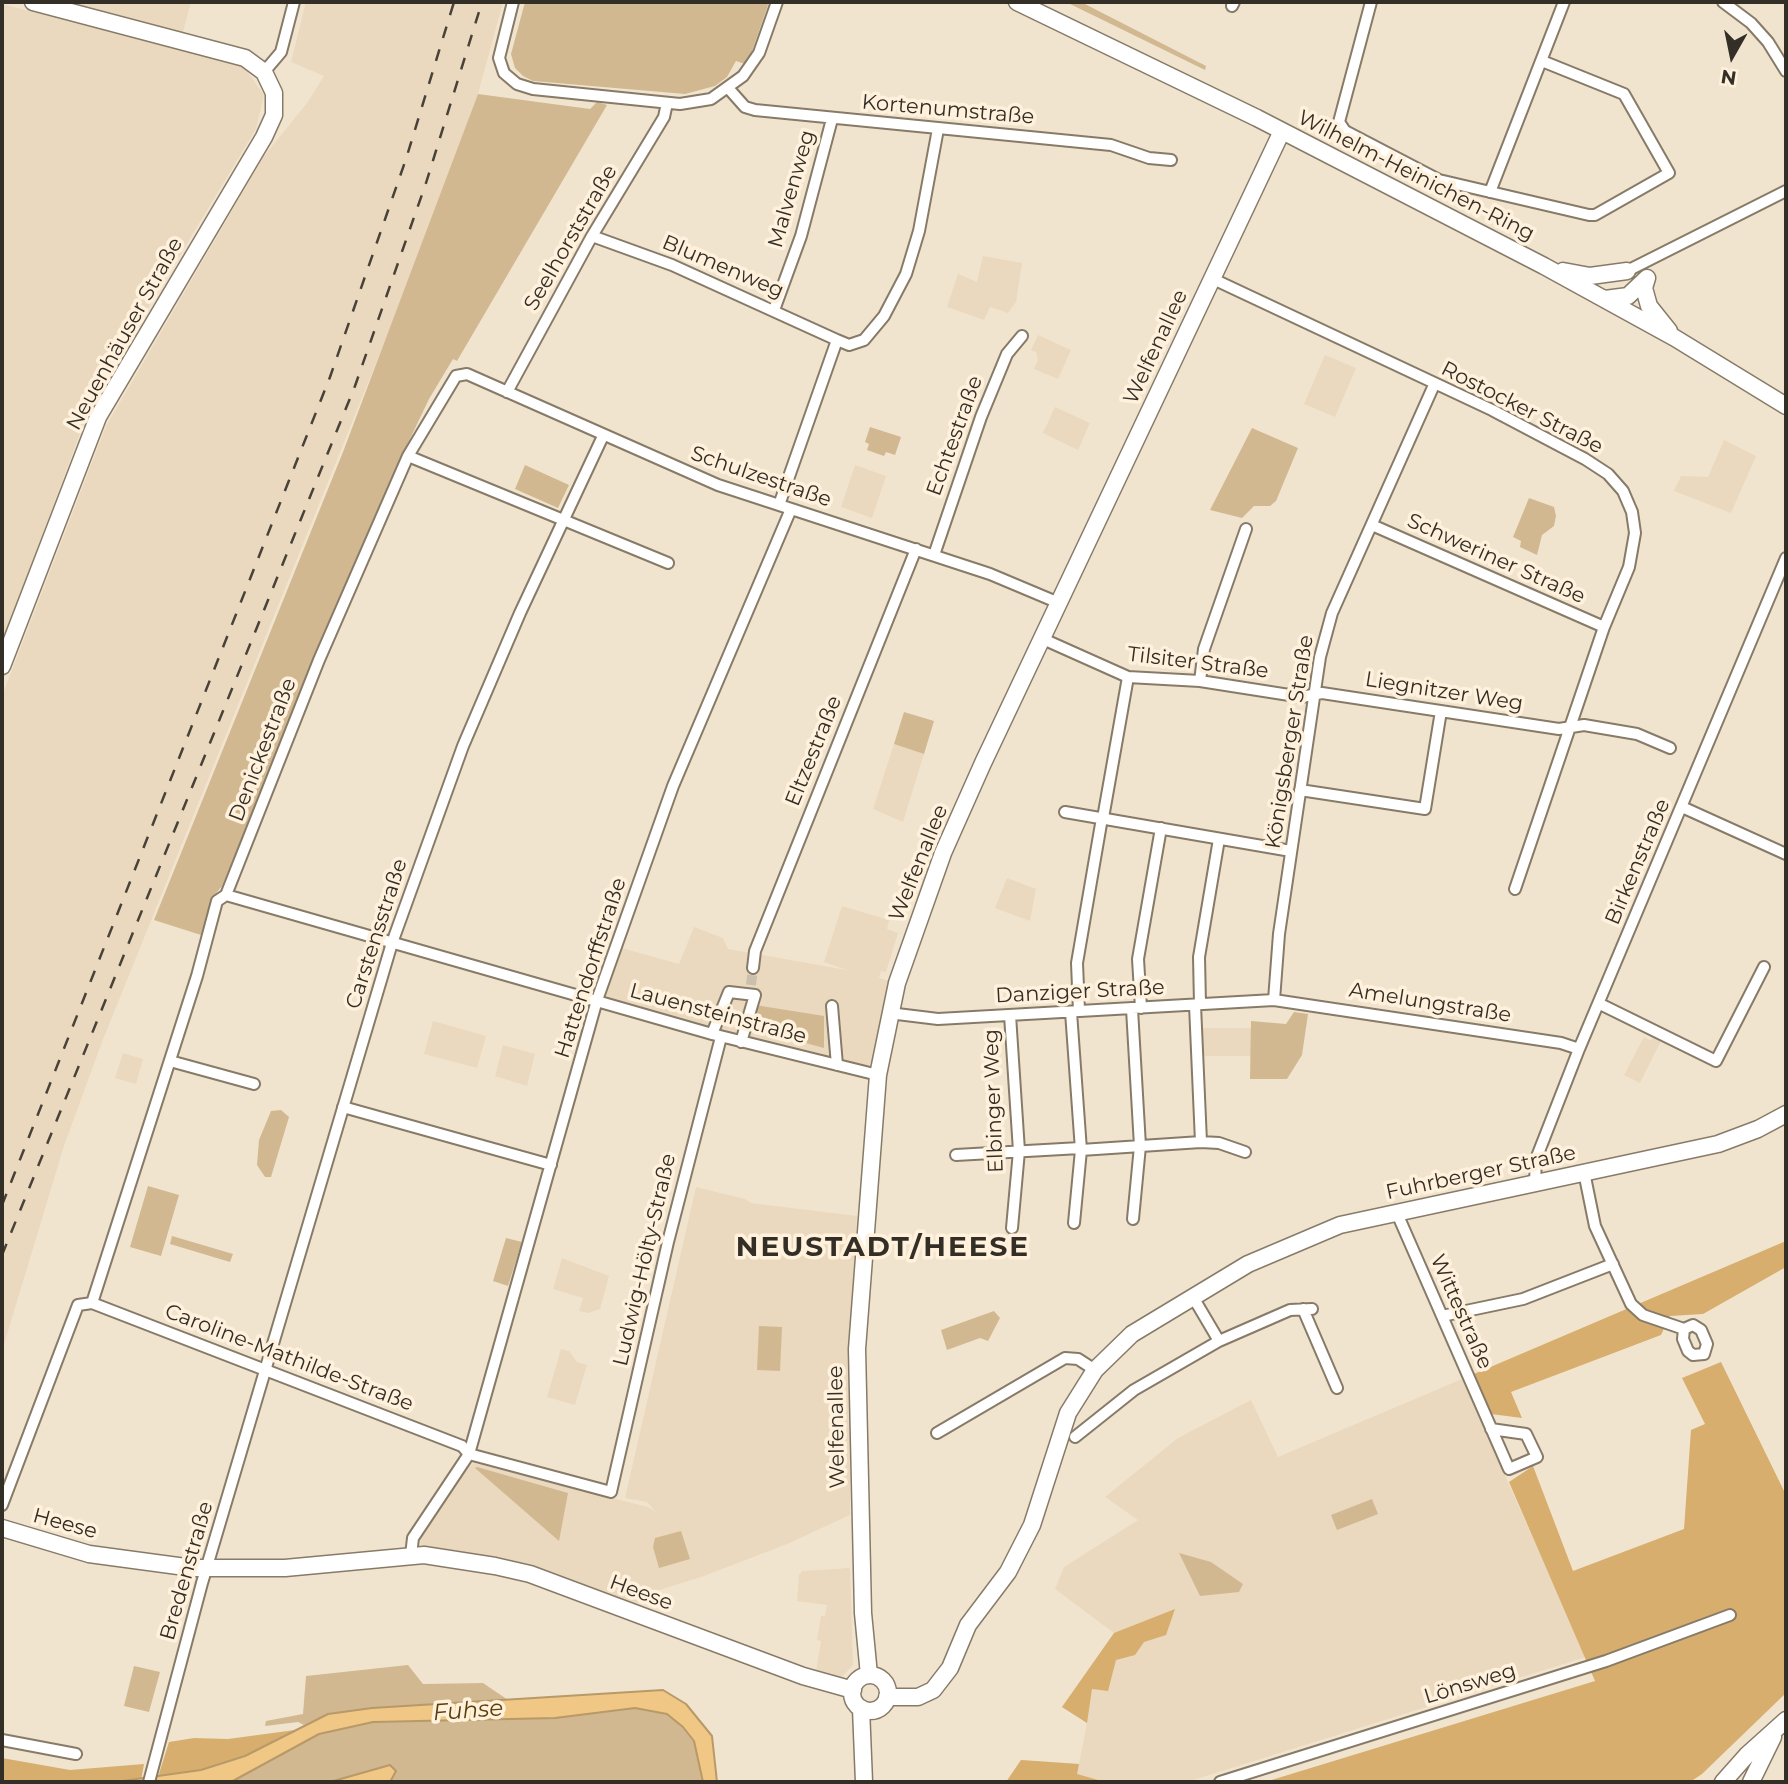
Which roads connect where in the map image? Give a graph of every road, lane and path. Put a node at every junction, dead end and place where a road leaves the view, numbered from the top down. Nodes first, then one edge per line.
1 (33, 2) edge
2 (294, 2) edge
3 (513, 2) edge
4 (777, 2) edge
5 (1017, 2) edge
6 (1371, 2) edge
7 (1564, 2) edge
8 (1726, 3) edge
9 (1542, 61) junction
10 (268, 67) junction
11 (1786, 71) edge
12 (729, 89) junction
13 (667, 103) junction
14 (832, 119) junction
15 (938, 129) junction
16 (1282, 131) junction
17 (1171, 160) dead end
18 (1490, 191) junction
19 (1786, 191) edge
20 (592, 236) junction
21 (1676, 247) junction
22 (1544, 266) junction
23 (1627, 271) junction
24 (1211, 278) junction
25 (1647, 278) junction
26 (1614, 302) junction
27 (774, 310) junction
28 (1023, 335) dead end
29 (1675, 338) junction
30 (837, 340) junction
31 (456, 376) joint
32 (1434, 384) junction
33 (507, 391) junction
34 (1786, 406) edge
35 (603, 436) junction
36 (408, 457) junction
37 (779, 505) junction
38 (792, 509) junction
39 (562, 521) junction
40 (1372, 525) junction
41 (1245, 528) dead end
42 (916, 549) junction
43 (934, 555) junction
44 (1786, 558) edge
45 (668, 563) dead end
46 (1059, 603) junction
47 (1604, 627) junction
48 (1043, 639) junction
49 (2, 666) edge
50 (1128, 677) junction
51 (1200, 681) junction
52 (1312, 694) junction
53 (1441, 711) junction
54 (1570, 727) junction
55 (1670, 748) dead end
56 (1300, 790) junction
57 (1682, 807) junction
58 (1065, 812) dead end
59 (1102, 818) junction
60 (1161, 828) junction
61 (1219, 839) junction
62 (1291, 851) junction
63 (1786, 854) edge
64 (1515, 889) dead end
65 (222, 898) junction
66 (392, 943) junction
67 (1764, 967) dead end
68 (753, 968) tunnel mouth
69 (597, 1000) junction
70 (1274, 1000) junction
71 (1198, 1004) junction
72 (1600, 1004) junction
73 (832, 1006) dead end
74 (1136, 1008) junction
75 (1075, 1012) junction
76 (889, 1013) junction
77 (1010, 1014) junction
78 (717, 1035) junction
79 (741, 1042) junction
80 (1579, 1049) junction
81 (170, 1061) junction
82 (836, 1065) junction
83 (878, 1075) junction
84 (254, 1084) dead end
85 (343, 1107) junction
86 (1786, 1114) edge
87 (1201, 1142) junction
88 (1140, 1146) junction
89 (1081, 1149) junction
90 (1019, 1152) junction
91 (1245, 1152) dead end
92 (957, 1155) dead end
93 (551, 1164) junction
94 (1584, 1172) junction
95 (1535, 1182) junction
96 (1396, 1211) junction
97 (1133, 1219) dead end
98 (1074, 1223) dead end
99 (1012, 1228) dead end
100 (1613, 1264) junction
101 (1193, 1297) junction
102 (92, 1303) junction
103 (1442, 1316) junction
104 (1684, 1329) dead end
105 (1219, 1341) junction
106 (1095, 1370) junction
107 (266, 1371) junction
108 (1337, 1388) dead end
109 (1492, 1429) junction
110 (937, 1433) dead end
111 (1075, 1437) dead end
112 (469, 1454) junction
113 (2, 1505) edge
114 (2, 1528) edge
115 (411, 1555) junction
116 (206, 1569) junction
117 (1730, 1615) dead end
118 (869, 1675) junction
119 (853, 1690) junction
120 (887, 1697) junction
121 (868, 1709) junction
122 (1783, 1723) edge
123 (2, 1740) edge
124 (76, 1754) dead end
125 (1747, 1755) junction
126 (149, 1782) edge
127 (864, 1782) edge
128 (872, 1782) edge
129 (1220, 1782) edge
130 (1711, 1782) edge
131 (1723, 1782) edge
132 (1751, 1782) edge

1 - 10 street
2 - 10 street
3 - 13 street
4 - 12 street
5 - 16 street, Wilhelm-Heinichen-Ring
6 - 18 street
7 - 9 street
8 - 11 street
9 - 18 street
9 - 18 street
10 - 49 street, Neuenhäuser Straße
12 - 13 street
12 - 14 street, Kortenumstraße
13 - 20 street, Seelhorststraße
14 - 15 street, Kortenumstraße
14 - 27 street, Malvenweg
15 - 17 street, Kortenumstraße
15 - 30 street
16 - 22 street, Wilhelm-Heinichen-Ring
16 - 24 street, Welfenallee
19 - 21 street
20 - 27 street, Blumenweg
20 - 33 street, Seelhorststraße
21 - 23 street
21 - 25 street
22 - 23 street
22 - 26 street, Wilhelm-Heinichen-Ring
23 - 26 street
24 - 32 street, Rostocker Straße
24 - 46 street, Welfenallee
25 - 26 street
25 - 29 street
26 - 29 street, Wilhelm-Heinichen-Ring
27 - 30 street, Blumenweg
28 - 43 street, Echtestraße
29 - 34 street, Wilhelm-Heinichen-Ring
30 - 37 street
31 - 33 street, Schulzestraße
31 - 36 street, Denickestraße
32 - 40 street, Königsberger Straße
32 - 47 street, Rostocker Straße
33 - 35 street, Schulzestraße
35 - 37 street, Schulzestraße
35 - 39 street, Carstensstraße
36 - 39 street
36 - 65 street, Denickestraße
37 - 38 street, Schulzestraße
38 - 42 street, Schulzestraße
38 - 69 street, Hattendorffstraße
39 - 45 street
39 - 66 street, Carstensstraße
40 - 47 street, Schweriner Straße
40 - 52 street, Königsberger Straße
41 - 51 street
42 - 43 street, Schulzestraße
42 - 68 street, Eltzestraße
43 - 46 street, Schulzestraße
44 - 57 street, Birkenstraße
46 - 48 street, Welfenallee
47 - 54 street, Rostocker Straße
48 - 50 street, Tilsiter Straße
48 - 76 street, Welfenallee
50 - 51 street, Tilsiter Straße
50 - 59 street
51 - 52 street, Tilsiter Straße
52 - 53 street, Liegnitzer Weg
52 - 56 street, Königsberger Straße
53 - 54 street, Liegnitzer Weg
53 - 56 street
54 - 55 street
54 - 64 street, Rostocker Straße
56 - 62 street, Königsberger Straße
57 - 63 street
57 - 72 street, Birkenstraße
58 - 59 street
59 - 60 street
59 - 75 street
60 - 61 street
60 - 74 street
61 - 62 street
61 - 71 street
62 - 70 street, Königsberger Straße
65 - 66 street, Lauensteinstraße
65 - 81 street, Denickestraße
66 - 69 street, Lauensteinstraße
66 - 85 street, Carstensstraße
67 - 72 street
69 - 78 street, Lauensteinstraße
69 - 93 street, Hattendorffstraße
70 - 71 street, Danziger Straße
70 - 80 street, Amelungstraße
71 - 74 street, Danziger Straße
71 - 87 street
72 - 80 street, Birkenstraße
73 - 82 street
74 - 75 street, Danziger Straße
74 - 88 street
75 - 77 street, Danziger Straße
75 - 89 street
76 - 77 street, Danziger Straße
76 - 83 street, Welfenallee
77 - 90 street, Elbinger Weg
78 - 79 street, Lauensteinstraße
78 - 79 street, Ludwig-Hölty-Straße
78 - 112 street, Ludwig-Hölty-Straße
79 - 82 street, Lauensteinstraße
80 - 95 street, Birkenstraße
81 - 84 street
81 - 102 street, Denickestraße
82 - 83 street, Lauensteinstraße
83 - 118 street, Welfenallee
85 - 93 street
85 - 107 street, Carstensstraße
86 - 94 street, Fuhrberger Straße
87 - 88 street
87 - 91 street
88 - 89 street
88 - 97 street
89 - 90 street
89 - 98 street
90 - 92 street
90 - 99 street, Elbinger Weg
93 - 112 street, Hattendorffstraße
94 - 95 street, Fuhrberger Straße
94 - 100 street
95 - 96 street, Fuhrberger Straße
96 - 101 street, Fuhrberger Straße
96 - 103 street, Wittestraße
100 - 103 street
100 - 104 street
101 - 105 street
101 - 106 street, Fuhrberger Straße
102 - 107 street, Caroline-Mathilde-Straße
102 - 113 street
103 - 109 street, Wittestraße
105 - 108 street
105 - 111 street
106 - 110 street
106 - 120 street, Fuhrberger Straße
107 - 112 street, Caroline-Mathilde-Straße
107 - 116 street, Bredenstraße
109 - 109 street, Wittestraße
112 - 115 street
114 - 116 street, Heese
115 - 116 street, Heese
115 - 119 street, Heese
116 - 126 street, Bredenstraße
117 - 129 street, Lönsweg
118 - 119 street
118 - 120 street
119 - 121 street
120 - 121 street
121 - 127 street
121 - 128 street
122 - 125 street
122 - 132 street
123 - 124 street
125 - 130 street
125 - 131 street

